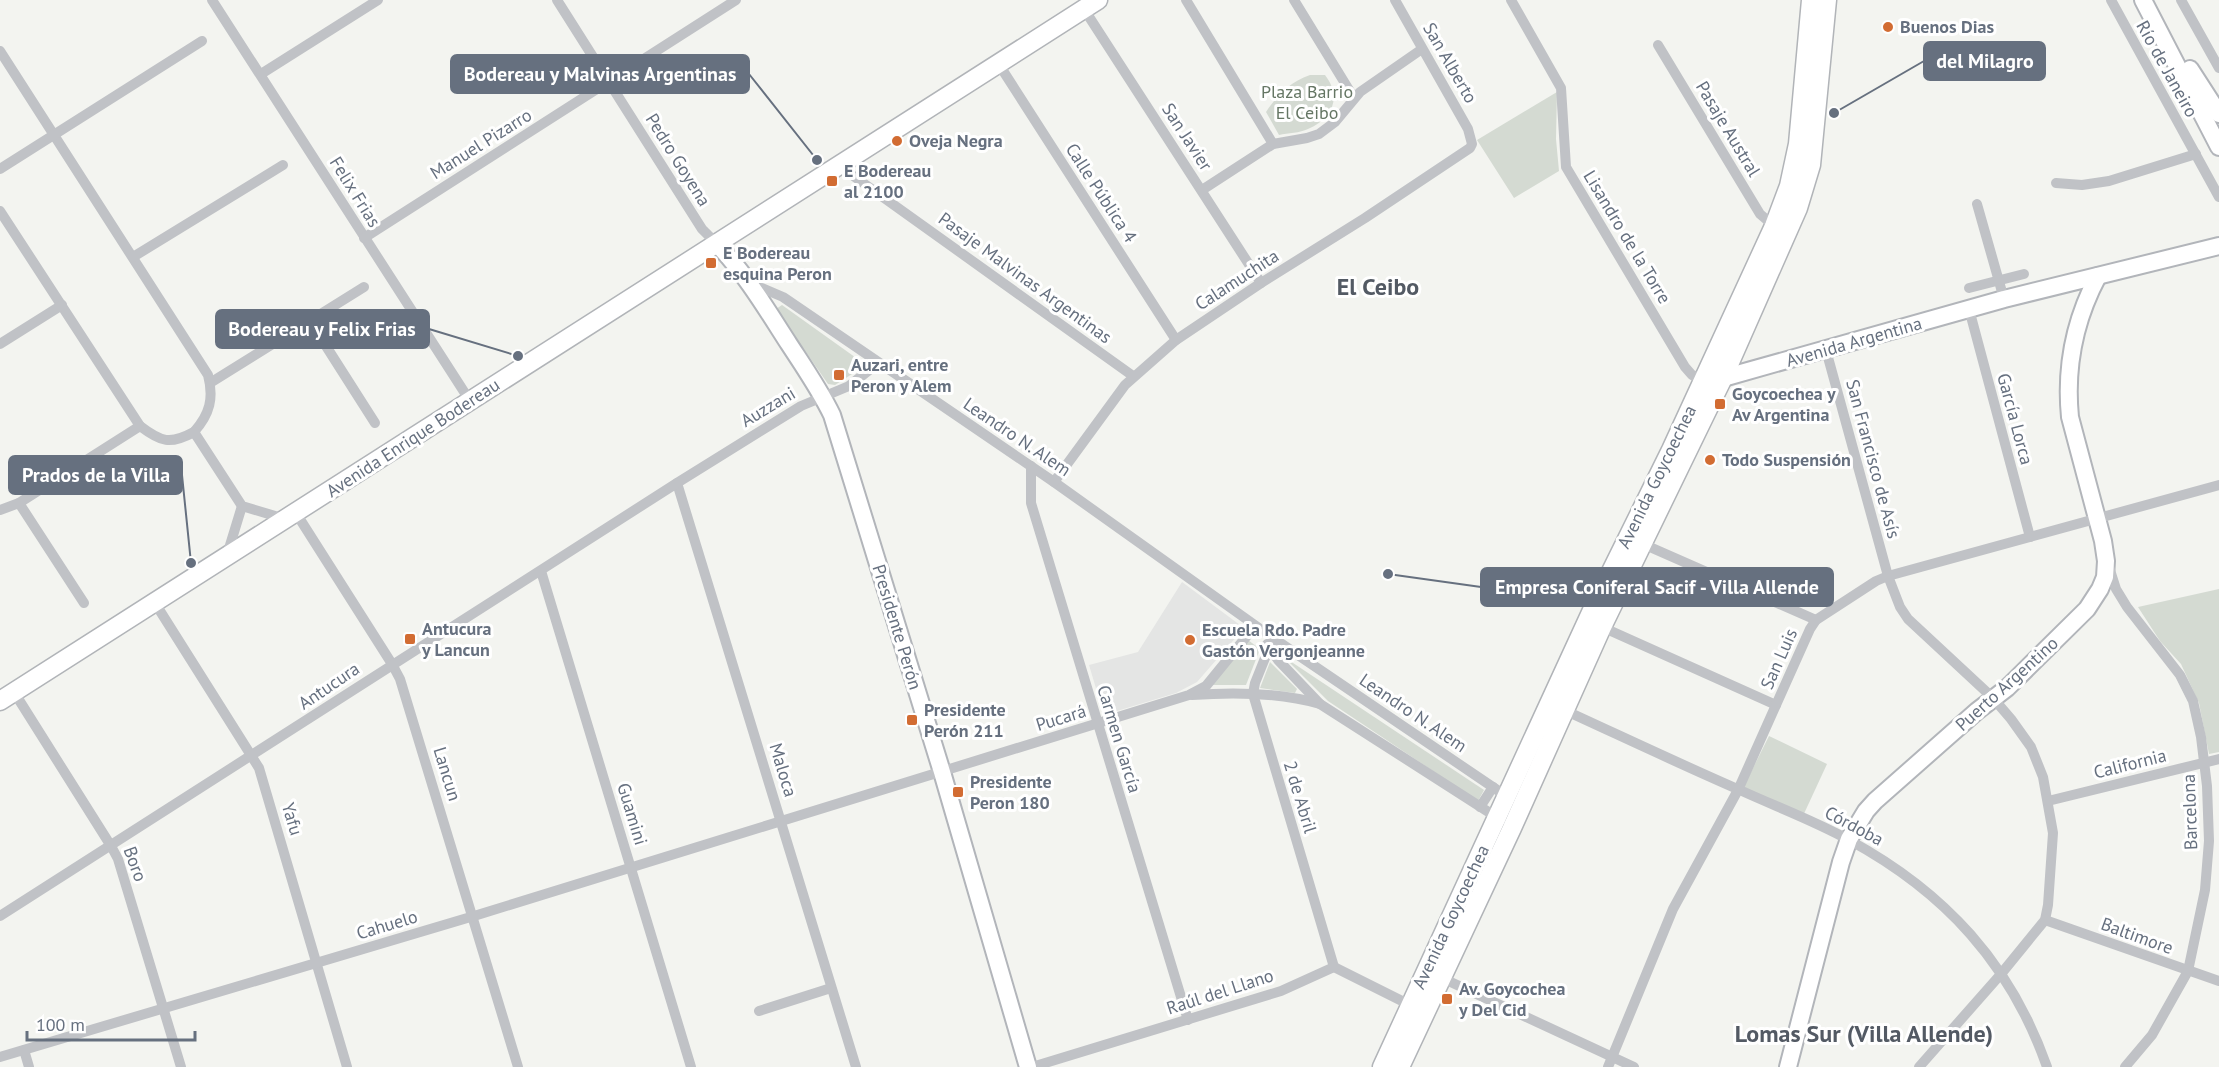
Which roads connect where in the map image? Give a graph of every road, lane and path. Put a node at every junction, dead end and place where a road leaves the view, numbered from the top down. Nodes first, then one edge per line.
1 (212, 0) edge
2 (378, 0) edge
3 (556, 0) edge
4 (736, 0) edge
5 (1186, 0) edge
6 (1294, 0) edge
7 (1395, 0) edge
8 (1511, 0) edge
9 (1811, 0) edge
10 (1827, 0) edge
11 (2111, 0) edge
12 (2145, 0) edge
13 (2181, 0) edge
14 (1091, 4) edge
15 (202, 41) dead end
16 (1658, 45) dead end
17 (1422, 49) junction
18 (0, 51) edge
19 (998, 63) junction
20 (2219, 68) edge
21 (261, 74) junction
22 (609, 82) junction
23 (1354, 98) junction
24 (2219, 114) edge
25 (53, 135) junction
26 (1273, 144) junction
27 (1472, 144) joint
28 (2219, 147) edge
29 (2196, 154) junction
30 (841, 164) junction
31 (283, 165) dead end
32 (0, 169) edge
33 (2056, 183) dead end
34 (1202, 190) junction
35 (2219, 197) edge
36 (1977, 204) dead end
37 (0, 211) edge
38 (1774, 226) junction
39 (364, 238) junction
40 (717, 243) junction
41 (2217, 245) edge
42 (133, 258) junction
43 (2024, 274) dead end
44 (2098, 276) junction
45 (1998, 280) junction
46 (1261, 283) junction
47 (364, 287) dead end
48 (1969, 288) dead end
49 (753, 291) junction
50 (2004, 299) junction
51 (62, 306) junction
52 (1969, 309) junction
53 (310, 321) junction
54 (1176, 340) junction
55 (0, 344) edge
56 (1826, 350) junction
57 (878, 363) junction
58 (1133, 376) junction
59 (1724, 378) junction
60 (1703, 379) junction
61 (210, 383) junction
62 (822, 397) junction
63 (471, 401) junction
64 (375, 423) dead end
65 (140, 426) junction
66 (194, 432) junction
67 (1031, 466) junction
68 (1054, 482) junction
69 (677, 483) junction
70 (2219, 485) edge
71 (19, 503) junction
72 (242, 506) junction
73 (0, 510) edge
74 (291, 516) junction
75 (2098, 518) junction
76 (2030, 537) junction
77 (1643, 544) junction
78 (227, 556) junction
79 (2106, 561) junction
80 (541, 571) junction
81 (1888, 576) junction
82 (84, 603) dead end
83 (155, 603) junction
84 (1816, 620) junction
85 (1255, 626) junction
86 (1602, 627) junction
87 (1270, 642) junction
88 (392, 664) junction
89 (1253, 694) junction
90 (1189, 695) junction
91 (7, 697) edge
92 (1993, 698) junction
93 (1320, 704) junction
94 (1776, 705) junction
95 (1564, 710) junction
96 (1097, 724) junction
97 (252, 757) junction
98 (2219, 759) edge
99 (2204, 762) junction
100 (942, 772) junction
101 (1738, 790) junction
102 (1507, 797) junction
103 (2048, 801) junction
104 (1480, 807) junction
105 (782, 820) junction
106 (1505, 823) junction
107 (1849, 839) junction
108 (111, 846) junction
109 (631, 867) junction
110 (0, 916) edge
111 (474, 916) junction
112 (2045, 920) junction
113 (318, 963) junction
114 (1334, 967) junction
115 (2188, 971) junction
116 (2001, 974) junction
117 (1442, 978) junction
118 (2219, 981) edge
119 (831, 988) junction
120 (1410, 1005) junction
121 (164, 1007) junction
122 (759, 1011) dead end
123 (1188, 1020) junction
124 (24, 1050) junction
125 (0, 1057) edge
126 (1611, 1062) edge
127 (29, 1067) edge
128 (181, 1067) edge
129 (348, 1067) edge
130 (518, 1067) edge
131 (691, 1067) edge
132 (856, 1067) edge
133 (1030, 1067) edge
134 (1382, 1067) edge
135 (1400, 1067) edge
136 (1634, 1067) edge
137 (1788, 1067) edge
138 (1919, 1067) edge
139 (2047, 1067) edge
140 (2125, 1067) edge

1 - 21 street, Felix Frias
2 - 21 street
3 - 22 street, Pedro Goyena
4 - 22 street, Manuel Pizarro
5 - 26 street
6 - 23 street
7 - 17 street, San Alberto
8 - 60 street, Lisandro de la Torre
9 - 38 main road, Avenida Goycoechea
10 - 59 main road, Avenida Goycoechea
11 - 29 street, Río de Janeiro
12 - 24 main road
12 - 28 main road
13 - 20 street
14 - 19 main road, Avenida Enrique Bodereau
14 - 34 street, San Javier
15 - 25 street
16 - 38 street, Pasaje Austral
17 - 23 street
17 - 27 street, San Alberto
18 - 25 street
19 - 30 main road, Avenida Enrique Bodereau
19 - 54 street, Calle Pública 4
21 - 39 street, Felix Frias
22 - 39 street, Manuel Pizarro
22 - 40 street, Pedro Goyena
23 - 26 street
25 - 32 street
25 - 42 street
26 - 34 street
27 - 46 street, Calamuchita
29 - 33 street
29 - 35 street, Río de Janeiro
30 - 40 main road, Avenida Enrique Bodereau
30 - 58 street, Pasaje Malvinas Argentinas
31 - 42 street
34 - 46 street, San Javier
36 - 45 street
37 - 51 street
38 - 60 main road, Avenida Goycoechea
39 - 63 street, Felix Frias
40 - 49 main road, Presidente Perón
40 - 63 main road, Avenida Enrique Bodereau
41 - 44 main road, Avenida Argentina
42 - 61 street
43 - 45 street
44 - 50 main road, Avenida Argentina
44 - 75 main road, Puerto Argentino
45 - 48 street
45 - 50 street
46 - 54 street, Calamuchita
47 - 53 street
49 - 57 street, Leandro N. Alem
49 - 62 main road, Presidente Perón
50 - 52 main road, Avenida Argentina
51 - 55 street
51 - 65 street
52 - 56 main road, Avenida Argentina
52 - 76 street, García Lorca
53 - 61 street
53 - 64 street
54 - 58 street, Calamuchita
56 - 59 main road, Avenida Argentina
56 - 81 street, San Francisco de Asís
57 - 62 street, Auzzani
57 - 67 street, Leandro N. Alem
58 - 68 street, Calamuchita
59 - 60 main road, Avenida Argentina
59 - 77 main road, Avenida Goycoechea
60 - 102 main road, Avenida Goycoechea
61 - 66 street
62 - 69 street, Auzzani
62 - 100 main road, Presidente Perón
63 - 74 main road, Avenida Enrique Bodereau
65 - 66 street
65 - 71 street
66 - 72 street
67 - 68 street, Leandro N. Alem
67 - 96 street, Carmen García
68 - 85 street, Leandro N. Alem
69 - 80 street, Antucura
69 - 105 street, Maloca
70 - 75 street, San Luis
71 - 73 street
71 - 82 street
72 - 74 street
72 - 78 street
74 - 78 main road, Avenida Enrique Bodereau
74 - 88 street, Lancun
75 - 76 street, San Luis
75 - 79 main road, Puerto Argentino
76 - 81 street, San Luis
77 - 84 street
77 - 86 main road, Avenida Goycoechea
78 - 83 main road, Avenida Enrique Bodereau
79 - 92 main road, Puerto Argentino
79 - 99 street, Barcelona
80 - 88 street, Antucura
80 - 109 street, Guamini
81 - 84 street, San Luis
81 - 92 street, San Francisco de Asís
83 - 91 main road, Avenida Enrique Bodereau
83 - 97 street, Yafu
84 - 94 street, San Luis
85 - 87 street, Leandro N. Alem
85 - 90 street, Pucará
86 - 94 street
86 - 95 main road, Avenida Goycoechea
87 - 89 street
87 - 93 street, Leandro N. Alem
87 - 102 street, Leandro N. Alem
88 - 97 street, Antucura
88 - 111 street, Lancun
89 - 90 street, Leandro N. Alem
89 - 93 street, Leandro N. Alem
89 - 114 street, 2 de Abril
90 - 96 street, Pucará
91 - 108 street, Boro
92 - 103 street
92 - 107 main road, Puerto Argentino
93 - 104 street, Leandro N. Alem
94 - 101 street, San Luis
95 - 101 street, Córdoba
95 - 102 main road, Avenida Goycoechea
96 - 100 street, Pucará
96 - 123 street, Carmen García
97 - 108 street, Antucura
97 - 113 street, Yafu
98 - 99 street, California
99 - 103 street, California
99 - 115 street, Barcelona
100 - 105 street, Pucará
100 - 133 main road, Presidente Perón
101 - 107 street, Córdoba
101 - 126 street, San Luis
102 - 104 street
102 - 106 main road, Avenida Goycoechea
103 - 112 street
104 - 106 street, Leandro N. Alem
105 - 109 street, Cahuelo
105 - 119 street, Maloca
106 - 117 main road, Avenida Goycoechea
106 - 120 main road, Avenida Goycoechea
107 - 116 street, Córdoba
107 - 137 main road, Puerto Argentino
108 - 110 street, Antucura
108 - 121 street, Boro
109 - 111 street, Cahuelo
109 - 131 street, Guamini
111 - 113 street, Cahuelo
111 - 130 street, Lancun
112 - 115 street, Baltimore
112 - 116 street
113 - 121 street, Cahuelo
113 - 129 street, Yafu
114 - 120 street
114 - 123 street, Raúl del Llano
115 - 118 street, Baltimore
115 - 140 street, Barcelona
116 - 138 street
116 - 139 street, Córdoba
117 - 126 street
117 - 135 main road, Avenida Goycoechea
119 - 122 street
119 - 132 street, Maloca
120 - 134 main road, Avenida Goycoechea
121 - 124 street, Cahuelo
121 - 128 street, Boro
123 - 133 street, Raúl del Llano
124 - 125 street, Cahuelo
124 - 127 street
126 - 136 street

